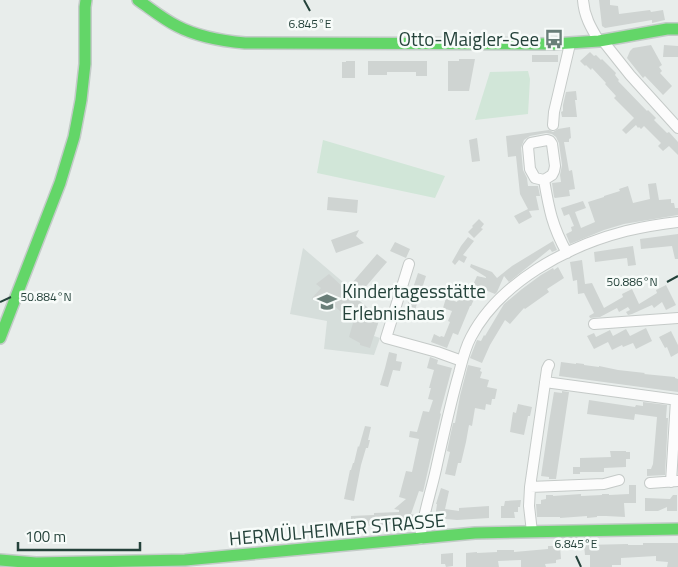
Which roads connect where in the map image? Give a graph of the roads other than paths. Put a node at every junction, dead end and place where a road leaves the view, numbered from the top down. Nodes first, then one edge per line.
1 (86, 0) edge
2 (138, 0) edge
3 (584, 0) edge
4 (678, 29) edge
5 (601, 41) junction
6 (570, 44) junction
7 (553, 125) dead end
8 (678, 128) edge
9 (544, 180) dead end
10 (678, 222) edge
11 (567, 253) junction
12 (409, 264) dead end
13 (678, 318) edge
14 (594, 324) dead end
15 (0, 338) edge
16 (462, 361) junction
17 (549, 364) dead end
18 (545, 382) junction
19 (677, 400) edge
20 (620, 480) dead end
21 (674, 482) edge
22 (650, 483) dead end
23 (530, 486) junction
24 (678, 530) edge
25 (532, 532) junction
26 (420, 539) junction
27 (0, 560) edge

1 - 15 street
2 - 6 street
3 - 5 street
4 - 5 street
5 - 6 street
5 - 8 street
6 - 7 street
9 - 11 street
10 - 11 street
11 - 16 street
12 - 16 street
13 - 14 street
16 - 26 street
17 - 18 street
18 - 19 street
18 - 23 street
19 - 21 street
20 - 23 street
21 - 22 street
23 - 25 street
24 - 25 street, HERMÜLHEIMER STRASSE
25 - 26 street, HERMÜLHEIMER STRASSE
26 - 27 street, HERMÜLHEIMER STRASSE

